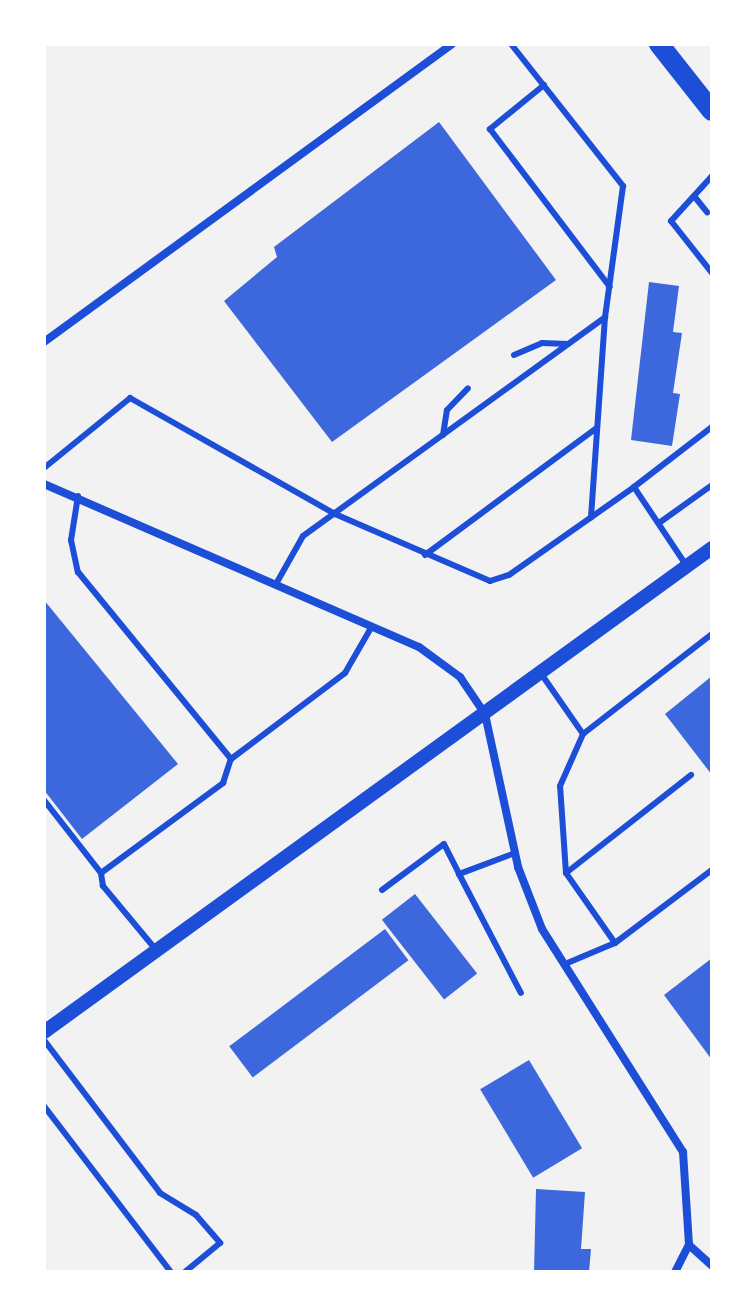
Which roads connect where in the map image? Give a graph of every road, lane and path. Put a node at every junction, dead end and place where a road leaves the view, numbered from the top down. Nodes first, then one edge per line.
1 (452, 44) edge
2 (511, 44) edge
3 (659, 44) edge
4 (544, 85) junction
5 (712, 111) edge
6 (712, 176) edge
7 (694, 196) junction
8 (707, 212) dead end
9 (712, 273) edge
10 (610, 287) junction
11 (605, 317) junction
12 (44, 342) edge
13 (568, 344) junction
14 (514, 355) dead end
15 (468, 388) dead end
16 (712, 427) edge
17 (595, 429) junction
18 (443, 435) junction
19 (44, 468) edge
20 (44, 484) edge
21 (712, 485) edge
22 (634, 487) junction
23 (78, 496) junction
24 (335, 514) junction
25 (591, 518) junction
26 (659, 523) junction
27 (712, 548) edge
28 (425, 555) junction
29 (687, 566) junction
30 (276, 584) junction
31 (372, 626) junction
32 (712, 634) edge
33 (541, 673) junction
34 (485, 714) junction
35 (583, 734) junction
36 (231, 759) junction
37 (691, 775) dead end
38 (44, 800) edge
39 (515, 853) junction
40 (712, 870) edge
41 (101, 873) junction
42 (566, 873) junction
43 (459, 874) junction
44 (382, 890) dead end
45 (615, 943) junction
46 (157, 951) junction
47 (565, 964) junction
48 (521, 993) dead end
49 (44, 1032) edge
50 (44, 1040) edge
51 (44, 1106) edge
52 (689, 1245) junction
53 (712, 1266) edge
54 (171, 1272) edge
55 (185, 1272) edge
56 (675, 1272) edge

1 - 12 street
2 - 4 lane
3 - 5 main road
4 - 10 lane
4 - 10 lane
6 - 7 lane
7 - 8 lane
7 - 9 lane
10 - 11 lane
11 - 13 lane
11 - 17 lane
13 - 14 lane
13 - 18 lane
15 - 18 lane
16 - 22 lane
17 - 25 lane
17 - 28 lane
18 - 24 lane
19 - 24 lane
20 - 23 street
21 - 26 lane
22 - 25 lane
22 - 26 lane
23 - 30 street
23 - 36 lane
24 - 28 lane
24 - 30 lane
25 - 28 lane
26 - 29 lane
27 - 29 street
29 - 33 street
30 - 31 street
31 - 34 street
31 - 36 lane
32 - 35 lane
33 - 34 street
33 - 35 lane
34 - 39 street
34 - 46 street
35 - 42 lane
36 - 41 lane
37 - 42 lane
38 - 41 lane
39 - 43 lane
39 - 47 street
40 - 45 lane
41 - 46 lane
42 - 45 lane
43 - 44 lane
43 - 48 lane
45 - 47 lane
46 - 49 street
47 - 52 street
50 - 55 lane
51 - 54 lane
52 - 53 street
52 - 56 street

